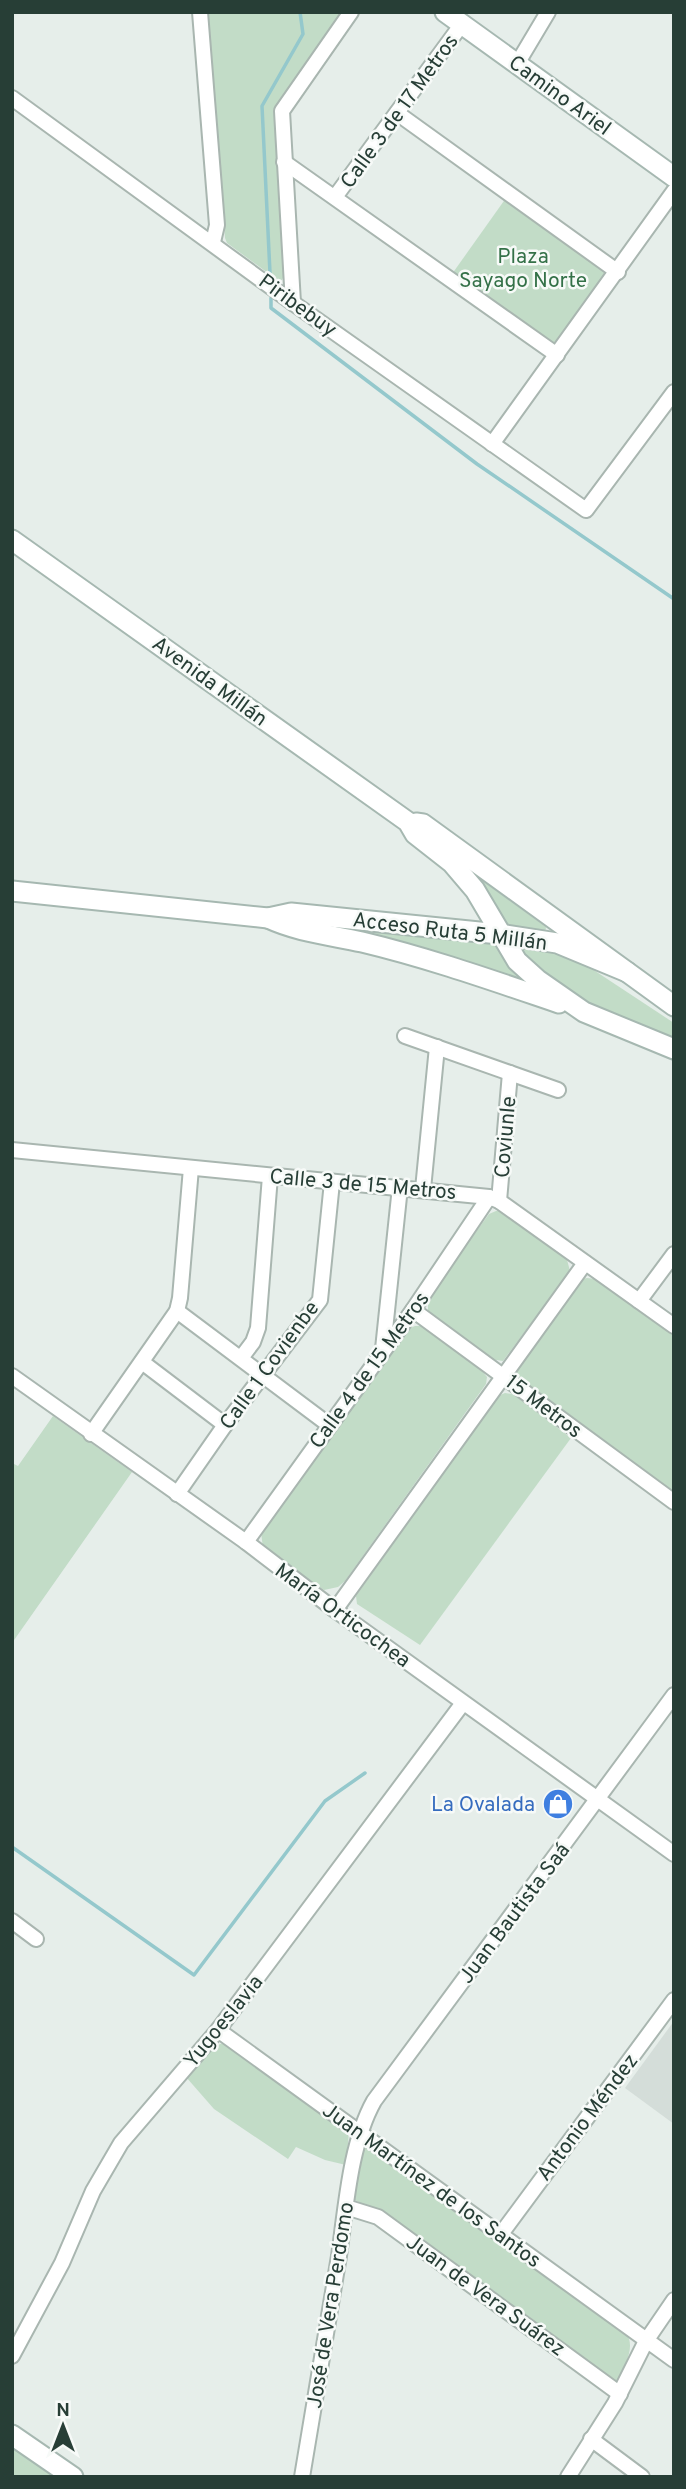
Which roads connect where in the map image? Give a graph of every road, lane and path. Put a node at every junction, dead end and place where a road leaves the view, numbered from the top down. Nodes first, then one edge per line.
1 (200, 12) edge
2 (351, 12) edge
3 (445, 12) edge
4 (548, 12) edge
5 (462, 24) junction
6 (517, 64) junction
7 (12, 98) edge
8 (397, 113) junction
9 (284, 162) junction
10 (674, 177) edge
11 (674, 191) edge
12 (335, 197) junction
13 (213, 242) junction
14 (618, 272) junction
15 (293, 303) junction
16 (557, 355) junction
17 (672, 399) edge
18 (492, 444) junction
19 (12, 540) edge
20 (408, 822) junction
21 (12, 891) edge
22 (268, 918) junction
23 (499, 934) junction
24 (627, 972) junction
25 (674, 1006) edge
26 (584, 1012) junction
27 (405, 1036) dead end
28 (437, 1047) junction
29 (674, 1049) edge
30 (510, 1073) junction
31 (558, 1090) dead end
32 (12, 1150) edge
33 (191, 1168) junction
34 (270, 1176) junction
35 (332, 1182) junction
36 (400, 1187) junction
37 (423, 1189) junction
38 (494, 1199) junction
39 (674, 1254) edge
40 (585, 1263) junction
41 (639, 1301) junction
42 (413, 1310) junction
43 (177, 1311) junction
44 (674, 1326) edge
45 (383, 1351) junction
46 (241, 1358) junction
47 (142, 1362) junction
48 (265, 1375) junction
49 (503, 1375) junction
50 (12, 1376) edge
51 (225, 1425) junction
52 (329, 1425) junction
53 (92, 1434) junction
54 (177, 1494) junction
55 (674, 1502) edge
56 (246, 1542) junction
57 (335, 1610) junction
58 (674, 1695) edge
59 (463, 1703) junction
60 (598, 1800) junction
61 (674, 1854) edge
62 (12, 1922) edge
63 (36, 1938) dead end
64 (674, 2000) edge
65 (218, 2030) junction
66 (360, 2133) junction
67 (346, 2207) junction
68 (500, 2234) junction
69 (674, 2300) edge
70 (646, 2341) junction
71 (12, 2356) edge
72 (674, 2360) edge
73 (620, 2394) junction
74 (12, 2435) edge
75 (591, 2439) junction
76 (73, 2477) edge
77 (302, 2477) edge
78 (568, 2477) edge
79 (642, 2477) edge

1 - 13 street
2 - 9 street
3 - 5 street, Camino Ariel
4 - 6 street
5 - 6 street, Camino Ariel
5 - 8 street, Calle 3 de 17 Metros
6 - 10 street, Camino Ariel
7 - 13 street, Piribebuy
8 - 12 street, Calle 3 de 17 Metros
8 - 14 street
9 - 12 street
9 - 15 street
11 - 14 street
12 - 16 street
13 - 15 street, Piribebuy
14 - 16 street
15 - 18 street, Piribebuy
16 - 18 street
17 - 18 street, Piribebuy
19 - 20 street, Avenida Millán
20 - 23 street, Avenida Millán
20 - 24 street, Avenida Millán
21 - 22 street, Acceso Ruta 5 Millán
22 - 23 street, Acceso Ruta 5 Millán
22 - 26 street, Acceso Ruta 5 Millán
23 - 24 street, Acceso Ruta 5 Millán
23 - 26 street, Avenida Millán
24 - 25 street, Avenida Millán
26 - 29 street, Avenida Millán
27 - 28 street
28 - 30 street
28 - 37 street
30 - 31 street
30 - 38 street, Coviunle
32 - 33 street, Calle 3 de 15 Metros
33 - 34 street, Calle 3 de 15 Metros
33 - 43 street
34 - 35 street, Calle 3 de 15 Metros
34 - 46 street
35 - 36 street, Calle 3 de 15 Metros
35 - 48 street, Calle 1 Covienbe
36 - 37 street, Calle 3 de 15 Metros
36 - 45 street
37 - 38 street, Calle 3 de 15 Metros
38 - 40 street, Calle 3 de 15 Metros
38 - 42 street, Calle 4 de 15 Metros
39 - 41 street
40 - 41 street, Calle 3 de 15 Metros
40 - 49 street
41 - 44 street, Calle 3 de 15 Metros
42 - 45 street, Calle 4 de 15 Metros
42 - 49 street, 15 Metros
43 - 46 street
43 - 47 street
45 - 52 street, Calle 4 de 15 Metros
46 - 48 street
47 - 51 street
47 - 53 street
48 - 51 street, Calle 1 Covienbe
48 - 52 street
49 - 55 street, 15 Metros
49 - 57 street
50 - 53 street, María Orticochea
51 - 54 street, Calle 1 Covienbe
52 - 56 street, Calle 4 de 15 Metros
53 - 54 street, María Orticochea
54 - 56 street, María Orticochea
56 - 57 street, María Orticochea
57 - 59 street, María Orticochea
58 - 60 street, Juan Bautista Saá
59 - 60 street, María Orticochea
59 - 65 street, Yugoeslavia
60 - 61 street, María Orticochea
60 - 66 street, Juan Bautista Saá
62 - 63 street
64 - 68 street, Antonio Méndez
65 - 66 street, Juan Martínez de los Santos
65 - 71 street, Yugoeslavia
66 - 67 street, José de Vera Perdomo
66 - 68 street, Juan Martínez de los Santos
67 - 73 street, Juan de Vera Suárez
67 - 77 street, José de Vera Perdomo
68 - 70 street, Juan Martínez de los Santos
69 - 70 street
70 - 72 street, Juan Martínez de los Santos
70 - 73 street
73 - 75 street
74 - 76 street
75 - 78 street
75 - 79 street

